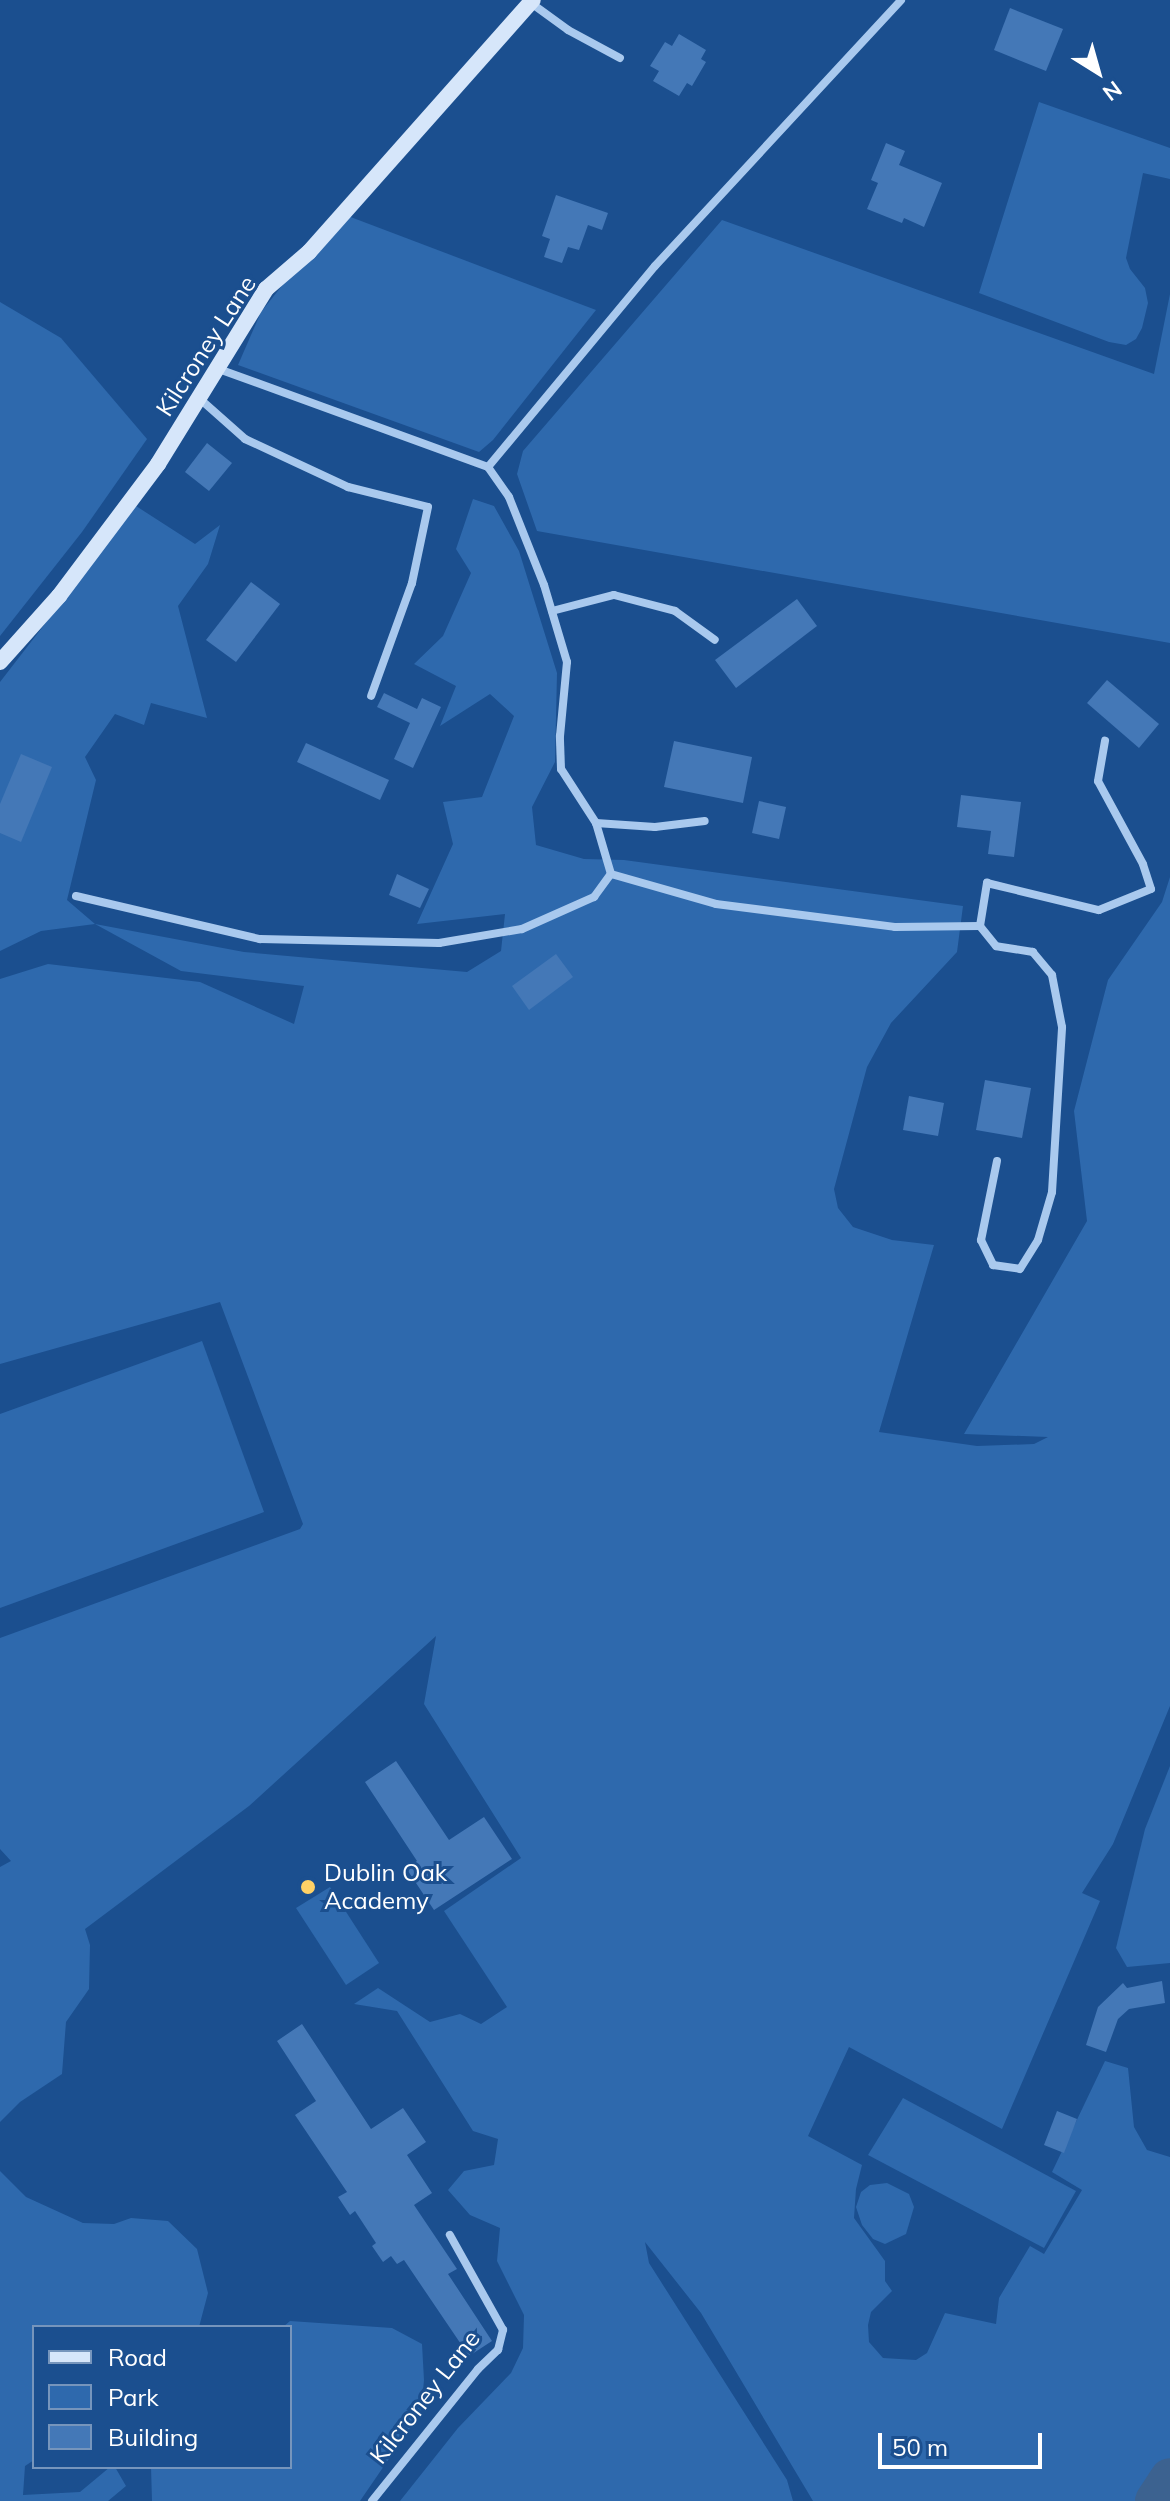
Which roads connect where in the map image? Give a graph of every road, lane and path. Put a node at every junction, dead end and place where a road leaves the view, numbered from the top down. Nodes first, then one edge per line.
1 (901, 0) edge
2 (532, 2) edge
3 (620, 58) dead end
4 (219, 369) junction
5 (200, 399) junction
6 (488, 467) junction
7 (552, 611) junction
8 (715, 640) dead end
9 (0, 662) edge
10 (371, 696) dead end
11 (1105, 741) dead end
12 (705, 821) dead end
13 (596, 823) junction
14 (611, 874) junction
15 (76, 896) dead end
16 (980, 926) junction
17 (997, 1161) dead end
18 (450, 2235) dead end
19 (372, 2501) edge

1 - 6 street
2 - 3 street
2 - 4 street, Kilcroney Lane
4 - 5 street, Kilcroney Lane
4 - 6 street
5 - 9 street, Kilcroney Lane
5 - 10 street
6 - 7 street
7 - 8 street
7 - 13 street
11 - 16 street
12 - 13 street
13 - 14 street
14 - 15 street
14 - 16 street
16 - 17 street
18 - 19 street, Kilcroney Lane

